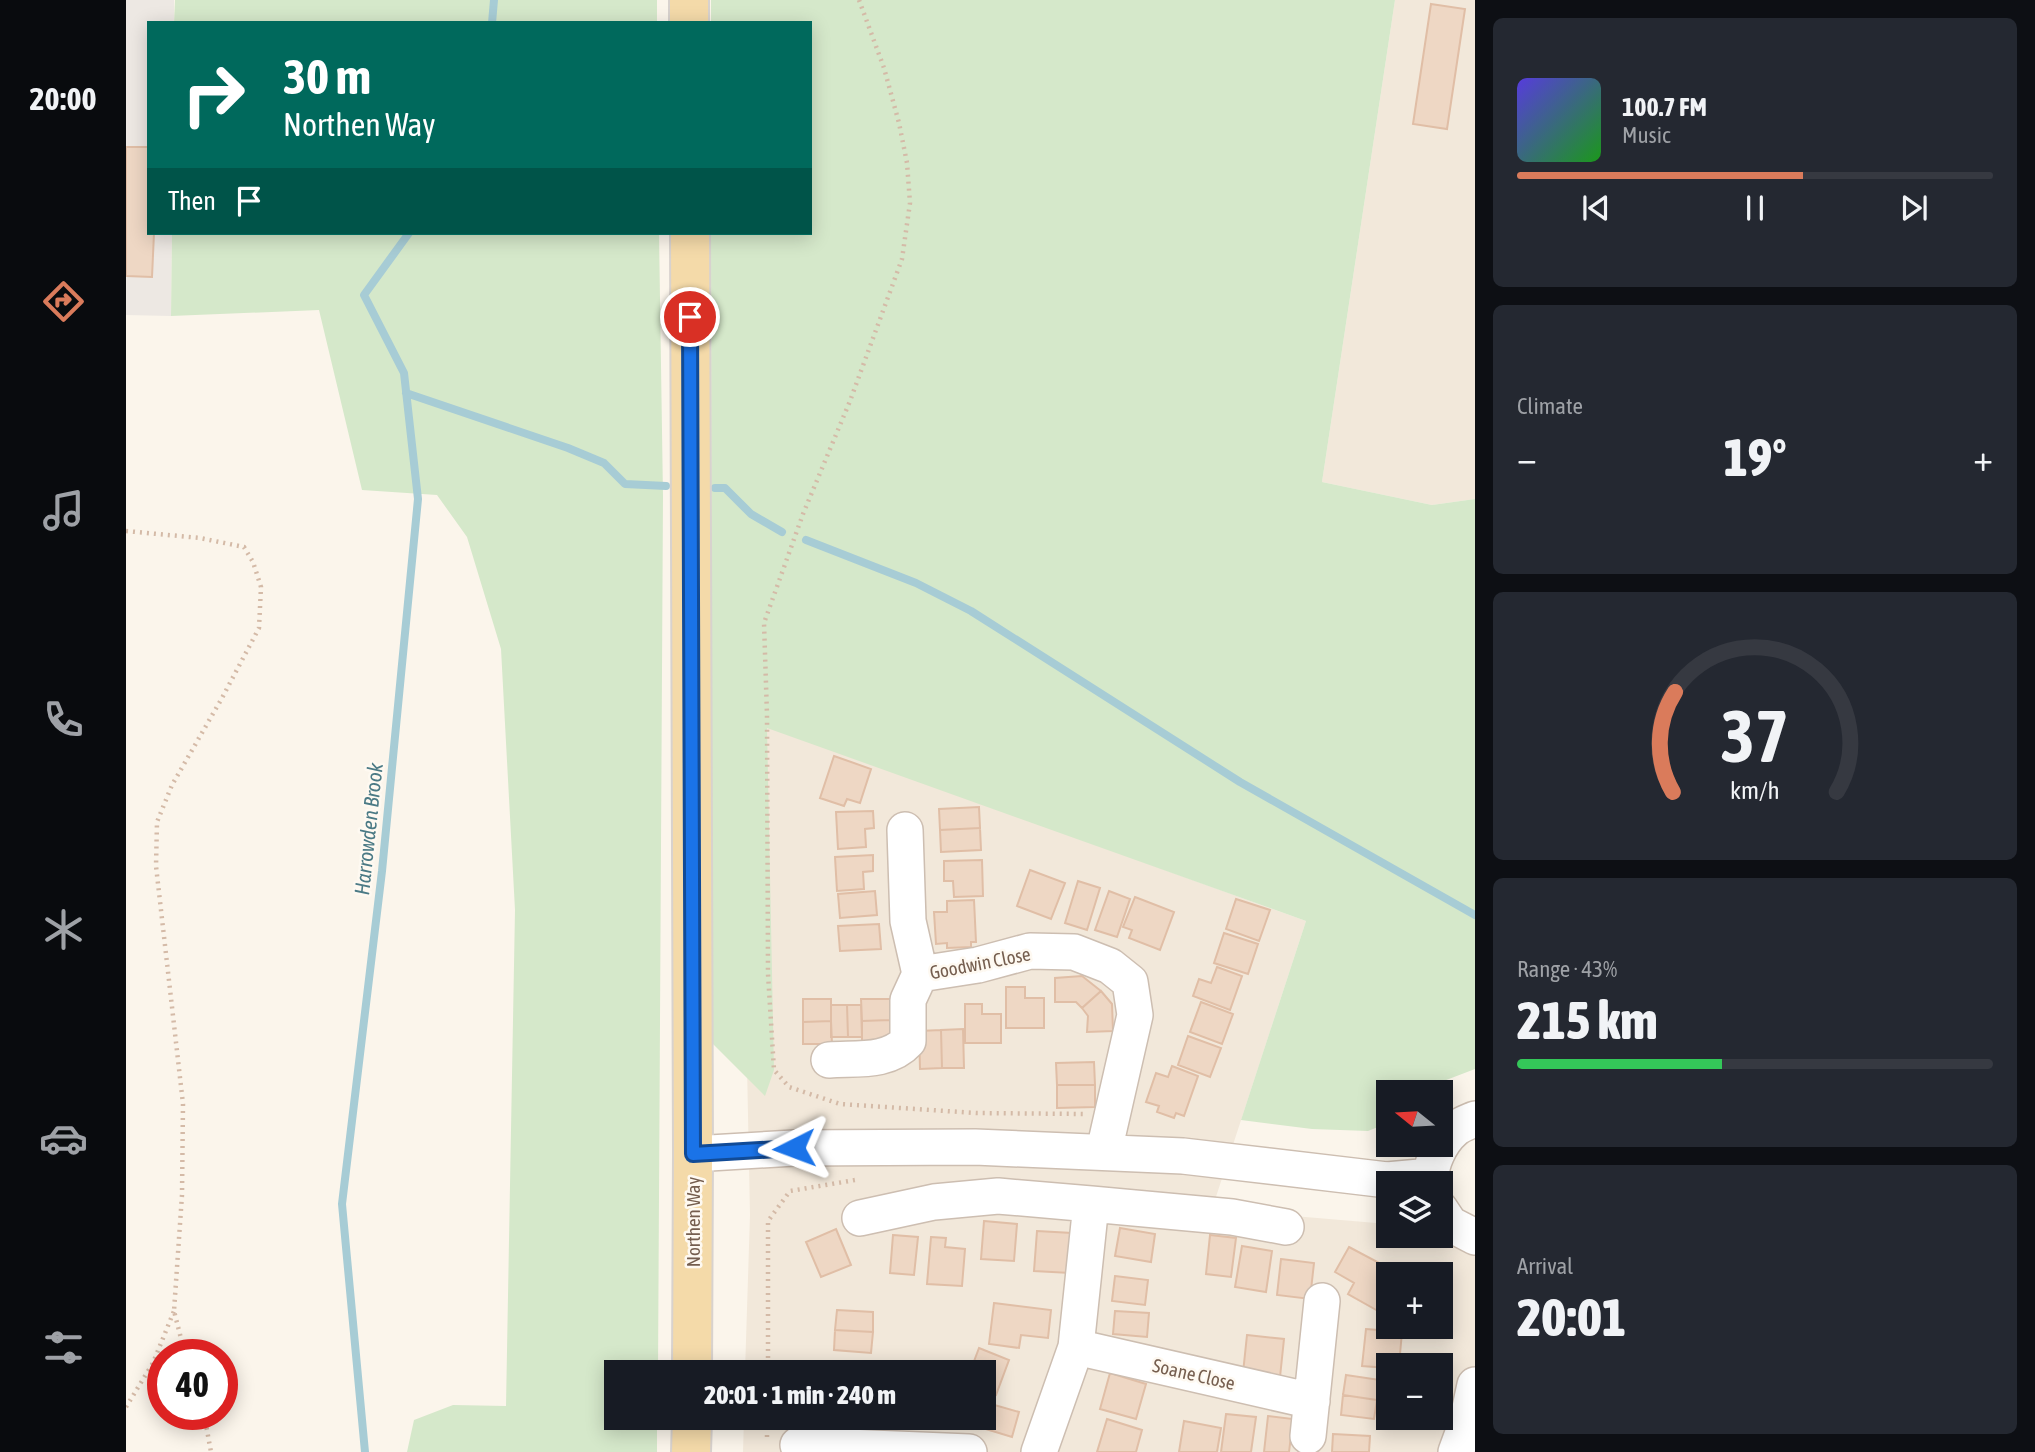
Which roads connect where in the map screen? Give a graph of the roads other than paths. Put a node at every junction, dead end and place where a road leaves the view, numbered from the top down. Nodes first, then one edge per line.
1 (689, 0) edge
2 (689, 21) edge
3 (690, 235) edge
4 (905, 830) dead end
5 (920, 974) junction
6 (829, 1060) dead end
7 (1475, 1119) edge
8 (1104, 1151) junction
9 (693, 1154) junction
10 (1433, 1171) edge
11 (1376, 1179) edge
12 (1090, 1217) junction
13 (860, 1218) dead end
14 (1453, 1226) edge
15 (1286, 1227) dead end
16 (1475, 1237) edge
17 (1321, 1301) dead end
18 (1076, 1347) junction
19 (692, 1360) edge
20 (1314, 1385) junction
21 (1475, 1385) edge
22 (692, 1430) edge
23 (1308, 1436) dead end
24 (797, 1445) dead end
25 (691, 1452) edge
26 (970, 1452) edge
27 (1039, 1452) edge
28 (1456, 1452) edge

1 - 2 main road
3 - 9 main road, Northen Way
4 - 5 street, Goodwin Close
5 - 6 street
5 - 8 street, Goodwin Close
7 - 10 street
8 - 9 street
8 - 11 street
9 - 19 main road, Northen Way
12 - 13 street
12 - 15 street
12 - 18 street
14 - 16 street
17 - 20 street
18 - 20 street, Soane Close
18 - 27 street
20 - 23 street
21 - 28 street
22 - 25 main road
24 - 26 street

